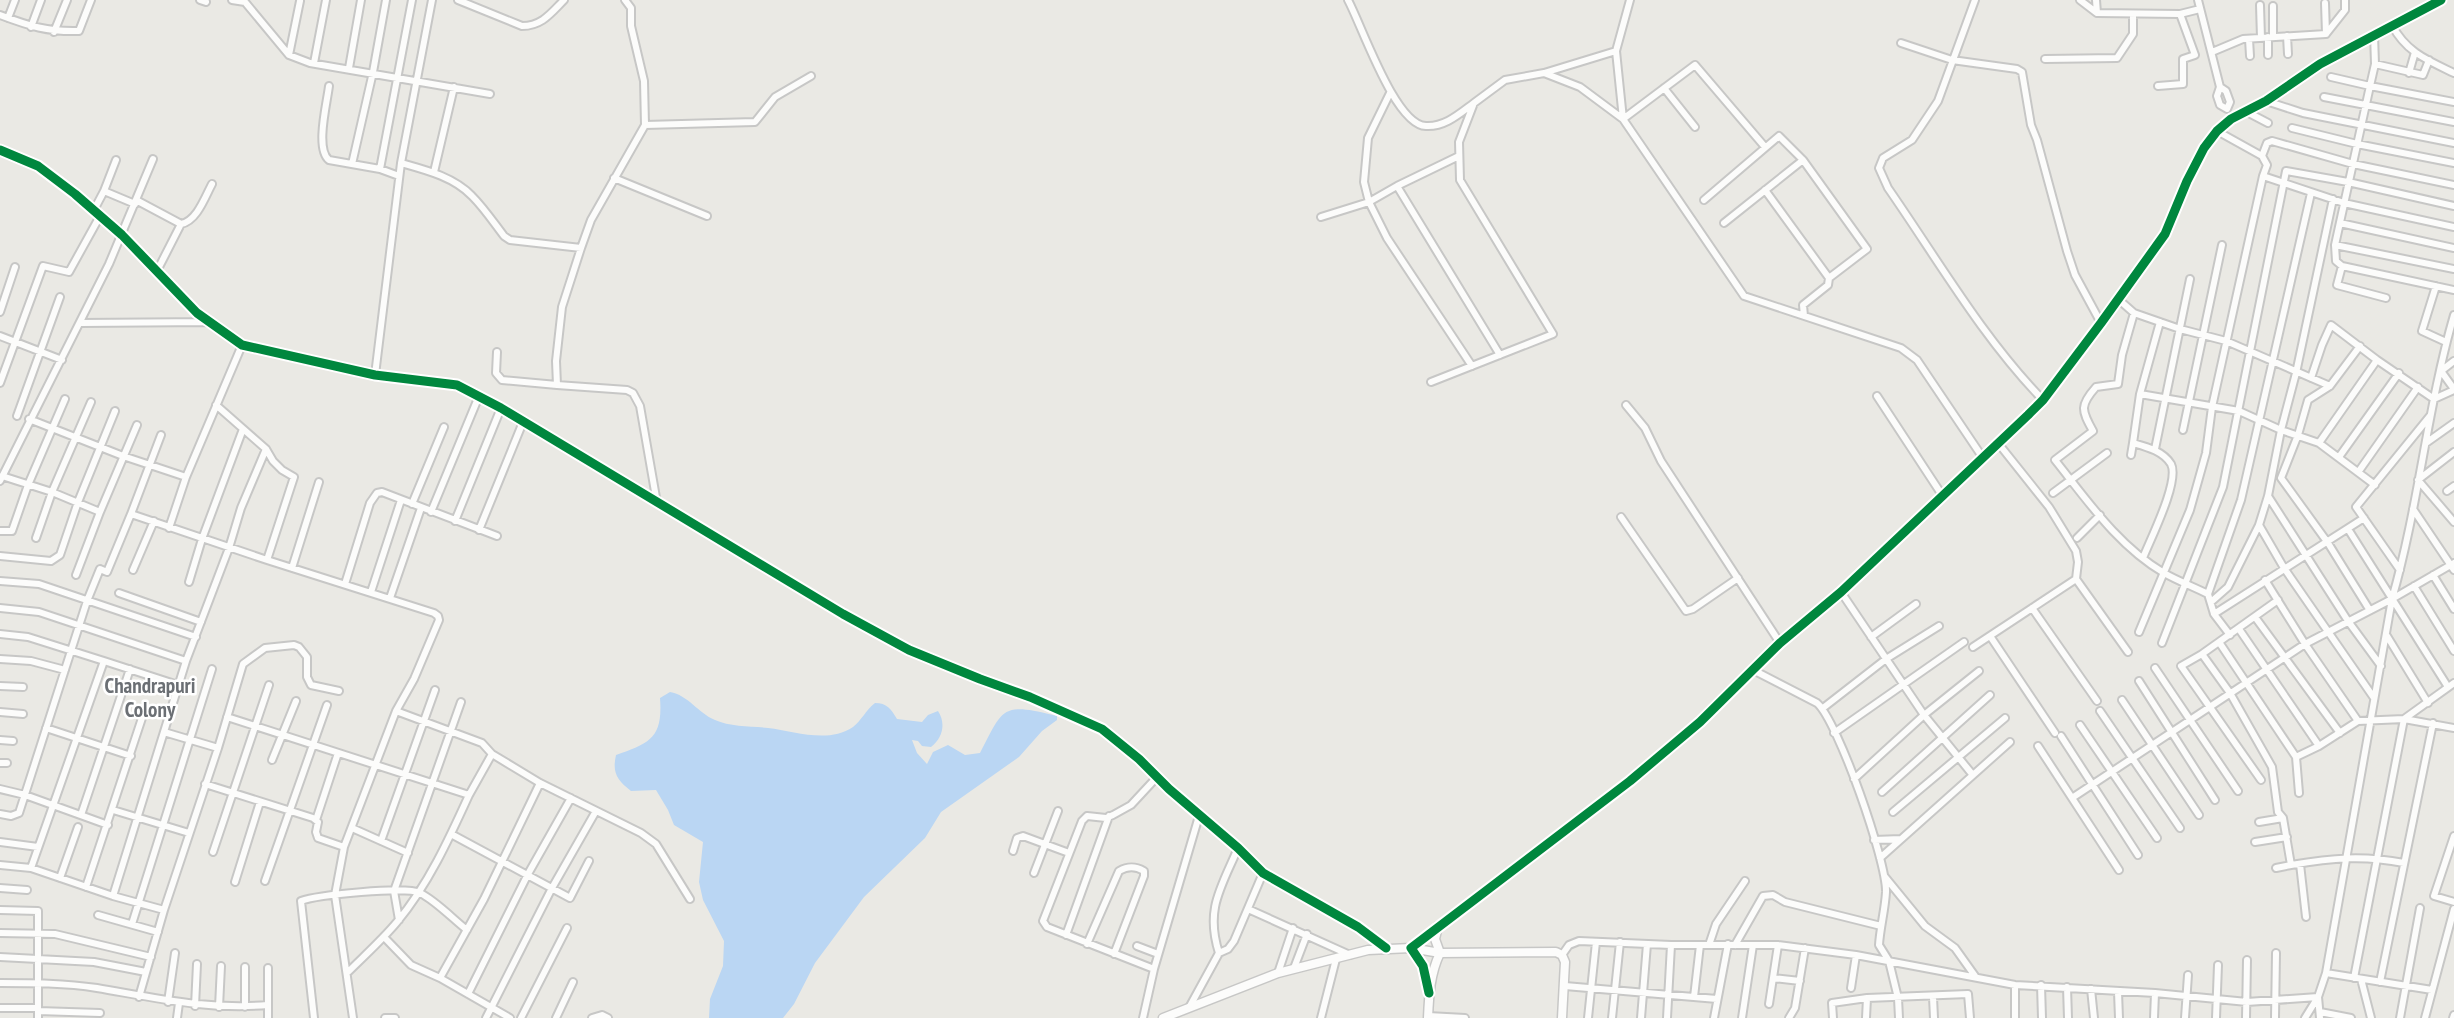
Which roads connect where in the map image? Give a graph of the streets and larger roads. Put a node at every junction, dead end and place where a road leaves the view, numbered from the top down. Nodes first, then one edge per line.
1 (15, 0) edge
2 (41, 0) edge
3 (67, 0) edge
4 (91, 0) edge
5 (232, 0) edge
6 (326, 0) edge
7 (360, 0) edge
8 (386, 0) edge
9 (412, 0) edge
10 (432, 0) edge
11 (458, 0) edge
12 (564, 0) edge
13 (625, 0) edge
14 (1348, 0) edge
15 (1630, 0) edge
16 (1975, 0) edge
17 (2080, 0) edge
18 (2096, 0) edge
19 (2199, 0) edge
20 (2345, 0) edge
21 (2441, 0) edge
22 (300, 1) edge
23 (2325, 3) dead end
24 (2260, 5) dead end
25 (2273, 6) dead end
26 (2200, 9) junction
27 (2096, 13) junction
28 (2133, 13) junction
29 (2180, 14) junction
30 (0, 15) edge
31 (8, 18) junction
32 (2392, 25) junction
33 (31, 27) junction
34 (54, 32) junction
35 (2326, 34) junction
36 (2374, 34) junction
37 (2287, 36) junction
38 (2267, 37) junction
39 (2249, 38) junction
40 (1901, 43) dead end
41 (1616, 51) junction
42 (2212, 52) junction
43 (2415, 52) junction
44 (2288, 54) dead end
45 (289, 55) junction
46 (2269, 55) dead end
47 (2250, 56) dead end
48 (2045, 59) dead end
49 (1952, 60) junction
50 (2429, 60) junction
51 (314, 63) junction
52 (2375, 64) junction
53 (349, 68) junction
54 (373, 72) junction
55 (1544, 73) junction
56 (2409, 73) junction
57 (2454, 73) edge
58 (811, 76) dead end
59 (398, 77) junction
60 (2331, 77) dead end
61 (417, 81) junction
62 (329, 86) dead end
63 (2158, 86) dead end
64 (2370, 86) junction
65 (454, 88) junction
66 (1664, 88) junction
67 (1390, 93) junction
68 (491, 94) dead end
69 (2324, 97) dead end
70 (2266, 101) junction
71 (2454, 102) edge
72 (1474, 103) junction
73 (2365, 104) junction
74 (2247, 111) junction
75 (1623, 119) junction
76 (2231, 119) junction
77 (2454, 122) edge
78 (2269, 123) dead end
79 (2362, 124) junction
80 (645, 125) junction
81 (1695, 127) dead end
82 (2292, 128) dead end
83 (2217, 131) junction
84 (2454, 143) edge
85 (2357, 144) junction
86 (1765, 146) junction
87 (0, 150) edge
88 (1460, 156) junction
89 (2262, 156) junction
90 (153, 159) dead end
91 (116, 160) dead end
92 (1803, 160) junction
93 (401, 163) junction
94 (2454, 163) edge
95 (352, 164) junction
96 (2353, 164) junction
97 (380, 169) junction
98 (434, 172) junction
99 (399, 176) junction
100 (2263, 176) junction
101 (614, 178) junction
102 (2348, 182) junction
103 (2283, 183) junction
104 (212, 184) dead end
105 (2454, 185) edge
106 (1397, 186) junction
107 (1765, 190) junction
108 (104, 191) junction
109 (2311, 192) junction
110 (2333, 199) junction
111 (1704, 200) dead end
112 (136, 202) junction
113 (1368, 202) junction
114 (2344, 203) junction
115 (2454, 206) edge
116 (94, 210) junction
117 (100, 216) junction
118 (707, 216) dead end
119 (1321, 217) dead end
120 (1724, 223) dead end
121 (2340, 223) junction
122 (181, 224) junction
123 (2454, 227) edge
124 (122, 235) junction
125 (2222, 244) dead end
126 (2335, 245) junction
127 (580, 248) junction
128 (2454, 248) edge
129 (2342, 266) junction
130 (15, 267) dead end
131 (2454, 269) edge
132 (157, 271) junction
133 (1829, 278) junction
134 (2190, 279) dead end
135 (2436, 286) junction
136 (2454, 290) edge
137 (60, 297) dead end
138 (2118, 299) junction
139 (2386, 299) dead end
140 (0, 312) edge
141 (2134, 313) junction
142 (2454, 315) edge
143 (1804, 316) junction
144 (210, 321) junction
145 (2160, 322) junction
146 (80, 323) junction
147 (2101, 323) junction
148 (2180, 330) junction
149 (0, 335) edge
150 (2203, 335) junction
151 (2449, 336) edge
152 (15, 341) junction
153 (2226, 341) junction
154 (242, 345) junction
155 (2360, 346) junction
156 (40, 351) junction
157 (497, 352) dead end
158 (2251, 353) junction
159 (1500, 355) junction
160 (62, 360) junction
161 (2377, 360) junction
162 (2454, 361) edge
163 (2273, 363) junction
164 (1472, 366) junction
165 (2441, 371) junction
166 (2296, 373) junction
167 (2399, 373) junction
168 (375, 374) junction
169 (2311, 378) junction
170 (1431, 382) dead end
171 (0, 383) edge
172 (557, 385) junction
173 (2330, 386) junction
174 (2418, 387) junction
175 (2454, 390) edge
176 (2140, 394) junction
177 (479, 396) junction
178 (1877, 396) dead end
179 (2434, 398) junction
180 (65, 399) dead end
181 (2164, 399) junction
182 (2043, 400) junction
183 (91, 402) dead end
184 (2188, 403) junction
185 (216, 405) junction
186 (1626, 405) dead end
187 (2212, 407) junction
188 (501, 408) junction
189 (116, 411) dead end
190 (2239, 411) junction
191 (17, 416) dead end
192 (2430, 416) junction
193 (29, 419) junction
194 (2260, 420) junction
195 (523, 422) junction
196 (2454, 423) edge
197 (137, 425) dead end
198 (53, 427) junction
199 (444, 427) dead end
200 (243, 429) junction
201 (2183, 430) dead end
202 (2281, 430) junction
203 (161, 435) dead end
204 (2298, 435) junction
205 (76, 436) junction
206 (1998, 443) junction
207 (2133, 443) junction
208 (2319, 443) junction
209 (2426, 443) junction
210 (100, 446) junction
211 (266, 449) junction
212 (2155, 449) junction
213 (2454, 452) edge
214 (2107, 453) dead end
215 (2131, 454) dead end
216 (123, 456) junction
217 (2339, 457) junction
218 (1983, 458) junction
219 (150, 466) junction
220 (2359, 471) junction
221 (186, 477) junction
222 (1, 478) edge
223 (2069, 478) junction
224 (2418, 480) junction
225 (318, 482) dead end
226 (28, 485) junction
227 (2375, 485) junction
228 (2454, 486) edge
229 (2447, 491) dead end
230 (51, 492) junction
231 (2053, 493) dead end
232 (1942, 495) junction
233 (2269, 496) junction
234 (401, 500) junction
235 (78, 502) junction
236 (657, 503) junction
237 (412, 504) junction
238 (421, 508) junction
239 (2413, 509) junction
240 (100, 512) junction
241 (431, 512) junction
242 (131, 514) junction
243 (2100, 516) junction
244 (1621, 517) dead end
245 (2364, 518) junction
246 (455, 520) junction
247 (154, 521) junction
248 (2454, 523) edge
249 (2259, 525) junction
250 (169, 528) junction
251 (2348, 529) junction
252 (479, 530) junction
253 (0, 531) edge
254 (497, 536) dead end
255 (36, 538) dead end
256 (202, 538) junction
257 (2077, 538) dead end
258 (2328, 543) junction
259 (229, 548) junction
260 (0, 556) edge
261 (2307, 556) junction
262 (2143, 558) junction
263 (267, 560) junction
264 (2453, 566) edge
265 (292, 568) junction
266 (2284, 568) junction
267 (134, 570) dead end
268 (2400, 570) junction
269 (2164, 573) junction
270 (76, 575) dead end
271 (2433, 575) junction
272 (1738, 578) junction
273 (2076, 579) junction
274 (2265, 580) junction
275 (0, 581) edge
276 (188, 582) dead end
277 (2185, 583) junction
278 (345, 584) junction
279 (2414, 586) junction
280 (371, 592) junction
281 (1840, 592) junction
282 (118, 593) dead end
283 (2208, 594) junction
284 (390, 598) junction
285 (2392, 599) junction
286 (2278, 600) junction
287 (88, 601) junction
288 (2211, 602) junction
289 (1916, 604) dead end
290 (0, 608) edge
291 (2032, 608) junction
292 (2369, 609) junction
293 (2454, 609) edge
294 (2214, 614) junction
295 (2255, 617) junction
296 (2348, 621) junction
297 (201, 622) junction
298 (79, 626) junction
299 (1939, 626) dead end
300 (2238, 629) junction
301 (2328, 631) junction
302 (2139, 632) dead end
303 (0, 634) edge
304 (2230, 635) junction
305 (1990, 636) junction
306 (2387, 636) junction
307 (196, 637) junction
308 (1871, 637) junction
309 (1964, 642) dead end
310 (2219, 642) junction
311 (1780, 643) junction
312 (2162, 643) dead end
313 (2305, 644) junction
314 (1973, 648) dead end
315 (71, 650) junction
316 (2454, 651) edge
317 (2128, 652) dead end
318 (2202, 654) junction
319 (2284, 657) junction
320 (0, 659) edge
321 (1886, 660) junction
322 (104, 661) junction
323 (186, 661) junction
324 (2381, 666) junction
325 (130, 668) junction
326 (2155, 668) dead end
327 (212, 669) dead end
328 (2266, 669) junction
329 (65, 670) junction
330 (1753, 670) junction
331 (1979, 671) dead end
332 (2138, 681) dead end
333 (2248, 682) junction
334 (1902, 684) junction
335 (178, 685) junction
336 (270, 685) dead end
337 (2451, 685) edge
338 (0, 686) edge
339 (23, 687) dead end
340 (339, 691) dead end
341 (435, 691) dead end
342 (2230, 693) junction
343 (1990, 695) dead end
344 (2374, 698) junction
345 (2122, 700) dead end
346 (296, 701) dead end
347 (2097, 701) dead end
348 (461, 702) dead end
349 (2428, 703) junction
350 (327, 705) dead end
351 (2211, 707) junction
352 (1823, 708) junction
353 (396, 711) junction
354 (2100, 711) dead end
355 (0, 712) edge
356 (144, 712) dead end
357 (23, 714) dead end
358 (1924, 715) junction
359 (227, 717) junction
360 (2005, 718) dead end
361 (2190, 719) junction
362 (2404, 719) junction
363 (2371, 720) junction
364 (2358, 721) junction
365 (424, 723) junction
366 (2434, 723) junction
367 (2080, 725) dead end
368 (254, 726) junction
369 (46, 728) junction
370 (2454, 728) edge
371 (451, 731) junction
372 (164, 732) junction
373 (1835, 733) junction
374 (2172, 733) junction
375 (2340, 733) junction
376 (282, 735) junction
377 (1941, 737) junction
378 (76, 738) junction
379 (0, 740) edge
380 (13, 741) dead end
381 (191, 741) junction
382 (2010, 742) dead end
383 (313, 745) junction
384 (2152, 745) junction
385 (2038, 746) dead end
386 (2319, 746) junction
387 (103, 748) junction
388 (218, 748) junction
389 (338, 753) junction
390 (492, 754) junction
391 (131, 756) junction
392 (1958, 756) junction
393 (2296, 757) junction
394 (2132, 758) junction
395 (272, 760) dead end
396 (375, 765) junction
397 (2112, 771) junction
398 (406, 774) junction
399 (1972, 774) junction
400 (1157, 777) junction
401 (1854, 779) junction
402 (2261, 780) dead end
403 (432, 783) junction
404 (540, 783) junction
405 (205, 784) junction
406 (2092, 784) junction
407 (0, 789) edge
408 (2238, 791) dead end
409 (1882, 792) dead end
410 (232, 793) junction
411 (2299, 793) dead end
412 (25, 795) junction
413 (469, 795) junction
414 (571, 798) junction
415 (2072, 798) junction
416 (2215, 800) dead end
417 (260, 802) junction
418 (52, 804) junction
419 (113, 810) junction
420 (289, 811) junction
421 (596, 811) junction
422 (1058, 811) dead end
423 (1893, 812) dead end
424 (0, 814) edge
425 (81, 815) junction
426 (2199, 815) dead end
427 (1199, 816) junction
428 (1110, 817) junction
429 (138, 818) junction
430 (2283, 818) junction
431 (316, 820) junction
432 (2259, 821) dead end
433 (108, 825) junction
434 (164, 825) junction
435 (78, 827) dead end
436 (352, 828) junction
437 (2180, 828) dead end
438 (189, 833) junction
439 (451, 834) junction
440 (2454, 836) edge
441 (2287, 837) junction
442 (2157, 838) dead end
443 (1874, 839) junction
444 (1901, 839) junction
445 (381, 841) junction
446 (0, 842) edge
447 (2255, 842) dead end
448 (1045, 844) junction
449 (38, 847) junction
450 (344, 847) junction
451 (1238, 848) junction
452 (1013, 851) dead end
453 (213, 852) dead end
454 (408, 853) junction
455 (1069, 853) junction
456 (2138, 855) dead end
457 (2345, 856) junction
458 (1880, 858) junction
459 (2378, 858) junction
460 (503, 861) junction
461 (589, 861) dead end
462 (2300, 863) junction
463 (2404, 863) junction
464 (0, 865) edge
465 (2291, 865) junction
466 (31, 868) junction
467 (2276, 868) dead end
468 (2119, 870) dead end
469 (1034, 873) dead end
470 (1263, 873) junction
471 (528, 874) junction
472 (1884, 876) junction
473 (60, 878) junction
474 (265, 881) dead end
475 (1745, 881) dead end
476 (235, 882) dead end
477 (86, 887) junction
478 (0, 888) edge
479 (552, 888) junction
480 (27, 890) dead end
481 (394, 891) junction
482 (419, 892) junction
483 (335, 895) junction
484 (113, 896) junction
485 (690, 899) dead end
486 (2454, 902) edge
487 (138, 903) junction
488 (2420, 908) dead end
489 (1248, 909) junction
490 (2454, 909) edge
491 (0, 910) edge
492 (164, 910) junction
493 (98, 915) dead end
494 (2306, 917) dead end
495 (398, 920) junction
496 (132, 924) junction
497 (1438, 926) junction
498 (1881, 926) junction
499 (567, 928) dead end
500 (1293, 928) junction
501 (467, 930) junction
502 (158, 932) junction
503 (0, 933) edge
504 (38, 934) junction
505 (1307, 934) junction
506 (1066, 935) junction
507 (384, 937) junction
508 (1596, 942) junction
509 (1620, 942) junction
510 (1087, 944) junction
511 (1647, 944) junction
512 (1671, 945) junction
513 (1700, 945) junction
514 (1709, 945) junction
515 (1732, 945) junction
516 (1753, 945) junction
517 (1778, 945) junction
518 (1137, 946) dead end
519 (1805, 947) junction
520 (1386, 948) junction
521 (1411, 948) junction
522 (175, 953) dead end
523 (1219, 953) junction
524 (1440, 953) junction
525 (2276, 953) dead end
526 (1114, 954) junction
527 (1158, 954) junction
528 (1350, 954) junction
529 (1856, 955) junction
530 (1562, 956) junction
531 (0, 957) edge
532 (150, 957) junction
533 (39, 958) junction
534 (1336, 958) junction
535 (2247, 960) dead end
536 (1889, 961) junction
537 (197, 964) dead end
538 (221, 965) dead end
539 (2218, 965) dead end
540 (245, 967) dead end
541 (268, 968) dead end
542 (1294, 968) junction
543 (1154, 969) junction
544 (146, 972) junction
545 (347, 973) junction
546 (1278, 973) junction
547 (2326, 973) junction
548 (2188, 975) dead end
549 (1975, 976) junction
550 (440, 978) junction
551 (1773, 978) junction
552 (2357, 978) junction
553 (1800, 981) junction
554 (573, 982) dead end
555 (2380, 982) junction
556 (0, 983) edge
557 (39, 983) junction
558 (2015, 985) junction
559 (2041, 985) junction
560 (1565, 986) junction
561 (2067, 987) junction
562 (2406, 987) junction
563 (1591, 988) junction
564 (1851, 988) dead end
565 (2091, 989) junction
566 (1616, 990) junction
567 (2432, 990) junction
568 (2118, 992) junction
569 (1429, 993) junction
570 (1643, 993) junction
571 (2155, 993) junction
572 (468, 994) junction
573 (1669, 995) junction
574 (139, 997) junction
575 (1694, 997) junction
576 (1933, 997) junction
577 (2186, 997) junction
578 (2318, 997) junction
579 (1867, 998) junction
580 (1898, 998) junction
581 (1717, 999) junction
582 (2217, 999) junction
583 (2276, 1000) junction
584 (169, 1002) junction
585 (2247, 1002) junction
586 (179, 1003) junction
587 (1769, 1004) dead end
588 (268, 1005) junction
589 (195, 1006) junction
590 (1190, 1006) junction
591 (219, 1007) junction
592 (245, 1007) junction
593 (0, 1008) edge
594 (492, 1008) junction
595 (38, 1012) edge
596 (100, 1013) dead end
597 (2320, 1015) edge
598 (1428, 1017) edge
599 (177, 1018) edge
600 (268, 1018) edge
601 (314, 1018) edge
602 (353, 1018) edge
603 (385, 1018) edge
604 (394, 1018) edge
605 (486, 1018) edge
606 (510, 1018) edge
607 (521, 1018) edge
608 (556, 1018) edge
609 (592, 1018) edge
610 (608, 1018) edge
611 (1143, 1018) edge
612 (1163, 1018) edge
613 (1321, 1018) edge
614 (1463, 1018) edge
615 (1562, 1018) edge
616 (1588, 1018) edge
617 (1612, 1018) edge
618 (1641, 1018) edge
619 (1667, 1018) edge
620 (1714, 1018) edge
621 (1742, 1018) edge
622 (1789, 1018) edge
623 (1833, 1018) edge
624 (1866, 1018) edge
625 (1899, 1018) edge
626 (1934, 1018) edge
627 (1969, 1018) edge
628 (2015, 1018) edge
629 (2042, 1018) edge
630 (2068, 1018) edge
631 (2094, 1018) edge
632 (2119, 1018) edge
633 (2154, 1018) edge
634 (2185, 1018) edge
635 (2216, 1018) edge
636 (2246, 1018) edge
637 (2275, 1018) edge
638 (2305, 1018) edge
639 (2351, 1018) edge
640 (2371, 1018) edge
641 (2400, 1018) edge
642 (2425, 1018) edge

1 - 31 street
2 - 33 street
3 - 34 street
4 - 34 street
5 - 45 street
6 - 51 street
7 - 53 street
8 - 54 street
9 - 59 street
10 - 61 street
11 - 12 street
13 - 80 street
14 - 67 street
15 - 41 street
16 - 49 street
17 - 27 street
18 - 27 street
19 - 26 street
20 - 35 street
21 - 32 street
22 - 45 street
23 - 35 street
24 - 38 street
25 - 38 street
26 - 29 street
26 - 42 street
27 - 28 street
28 - 29 street
28 - 48 street
29 - 63 street
30 - 31 street
31 - 33 street
32 - 36 street
32 - 43 street
33 - 34 street
35 - 37 street
36 - 52 street
36 - 70 street
37 - 38 street
37 - 44 street
38 - 39 street
38 - 46 street
39 - 42 street
39 - 47 street
40 - 49 street
41 - 55 street
41 - 75 street
42 - 76 street
43 - 50 street
43 - 56 street
45 - 51 street
49 - 147 street
49 - 182 street
50 - 56 street
50 - 57 street
51 - 53 street
52 - 56 street
52 - 64 street
53 - 54 street
54 - 59 street
54 - 95 street
55 - 72 street
55 - 75 street
58 - 80 street
59 - 61 street
59 - 97 street
60 - 64 street
61 - 65 street
61 - 93 street
62 - 95 street
64 - 71 street
64 - 73 street
65 - 68 street
65 - 98 street
66 - 75 street
66 - 81 street
66 - 86 street
67 - 72 street
67 - 113 street
69 - 73 street
70 - 74 street
70 - 79 street
72 - 88 street
73 - 77 street
73 - 79 street
74 - 76 street
74 - 78 street
75 - 143 street
76 - 83 street
79 - 84 street
79 - 85 street
80 - 101 street
82 - 85 street
83 - 89 street
83 - 138 street
85 - 94 street
85 - 96 street
86 - 92 street
86 - 111 street
87 - 116 street
88 - 106 street
88 - 159 street
89 - 96 street
89 - 100 street
90 - 112 street
91 - 108 street
92 - 107 street
92 - 133 street
93 - 98 street
93 - 99 street
95 - 97 street
96 - 102 street
96 - 105 street
97 - 99 street
98 - 127 street
99 - 168 street
100 - 103 street
100 - 153 street
101 - 118 street
101 - 127 street
102 - 103 street
102 - 114 street
102 - 115 street
103 - 109 street
103 - 158 street
104 - 122 street
106 - 113 street
106 - 159 street
107 - 120 street
107 - 133 street
108 - 112 street
108 - 116 street
109 - 110 street
109 - 163 street
110 - 114 street
110 - 166 street
112 - 122 street
112 - 124 street
113 - 119 street
113 - 164 street
114 - 121 street
114 - 123 street
116 - 117 street
117 - 124 street
117 - 152 street
121 - 126 street
121 - 128 street
122 - 132 street
124 - 132 street
124 - 146 street
125 - 150 street
126 - 129 street
126 - 131 street
127 - 172 street
129 - 135 street
129 - 139 street
130 - 140 street
132 - 144 street
133 - 143 street
134 - 148 street
135 - 136 street
135 - 151 street
137 - 156 street
138 - 141 street
138 - 147 street
141 - 145 street
141 - 223 street
142 - 151 street
143 - 218 street
144 - 146 street
144 - 154 street
145 - 148 street
145 - 176 street
146 - 160 street
147 - 182 street
148 - 150 street
148 - 181 street
149 - 152 street
150 - 153 street
150 - 184 street
151 - 165 street
152 - 156 street
152 - 171 street
153 - 158 street
153 - 187 street
154 - 168 street
154 - 185 street
155 - 161 street
155 - 169 street
155 - 173 street
156 - 160 street
156 - 191 street
157 - 172 street
158 - 163 street
158 - 190 street
159 - 164 street
160 - 193 street
161 - 167 street
161 - 208 street
162 - 165 street
163 - 166 street
163 - 194 street
164 - 170 street
165 - 175 street
165 - 179 street
166 - 169 street
166 - 202 street
167 - 174 street
167 - 217 street
168 - 177 street
169 - 173 street
172 - 236 street
173 - 204 street
174 - 179 street
174 - 220 street
175 - 179 street
176 - 181 street
176 - 207 street
177 - 188 street
177 - 241 street
178 - 232 street
179 - 192 street
180 - 198 street
181 - 184 street
181 - 212 street
182 - 206 street
183 - 205 street
184 - 187 street
184 - 201 street
185 - 200 street
185 - 221 street
186 - 272 street
187 - 190 street
187 - 269 street
188 - 195 street
188 - 246 street
189 - 210 street
190 - 194 street
190 - 277 street
192 - 209 street
192 - 227 street
193 - 198 street
193 - 222 street
194 - 202 street
194 - 283 street
195 - 236 street
195 - 252 street
196 - 209 street
197 - 216 street
198 - 205 street
198 - 226 street
199 - 237 street
200 - 211 street
200 - 256 street
202 - 204 street
202 - 233 street
203 - 219 street
204 - 208 street
204 - 258 street
205 - 210 street
205 - 230 street
206 - 218 street
206 - 273 street
207 - 212 street
207 - 215 street
208 - 217 street
209 - 224 street
210 - 216 street
210 - 235 street
211 - 259 street
211 - 263 street
212 - 262 street
213 - 224 street
214 - 223 street
216 - 219 street
216 - 240 street
217 - 220 street
218 - 232 street
219 - 221 street
219 - 242 street
220 - 227 street
221 - 250 street
222 - 226 street
223 - 231 street
223 - 243 street
224 - 239 street
224 - 248 street
225 - 265 street
226 - 230 street
226 - 253 street
227 - 245 street
228 - 229 street
230 - 235 street
230 - 255 street
232 - 281 street
233 - 249 street
233 - 261 street
234 - 237 street
234 - 278 street
234 - 280 street
235 - 240 street
235 - 260 street
236 - 400 street
237 - 238 street
238 - 241 street
238 - 284 street
239 - 264 street
239 - 268 street
240 - 270 street
241 - 246 street
242 - 247 street
242 - 287 street
243 - 257 street
243 - 262 street
244 - 272 street
245 - 251 street
245 - 268 street
246 - 252 street
247 - 250 street
247 - 267 street
249 - 266 street
249 - 288 street
250 - 256 street
251 - 258 street
251 - 285 street
252 - 254 street
256 - 259 street
256 - 276 street
258 - 261 street
258 - 292 street
259 - 263 street
259 - 297 street
261 - 266 street
261 - 296 street
262 - 269 street
263 - 265 street
264 - 271 street
265 - 278 street
266 - 274 street
266 - 301 street
268 - 285 street
269 - 277 street
269 - 302 street
271 - 279 street
271 - 293 street
272 - 311 street
273 - 291 street
273 - 317 street
274 - 286 street
274 - 294 street
275 - 287 street
277 - 283 street
277 - 312 street
278 - 280 street
279 - 285 street
279 - 316 street
280 - 284 street
281 - 308 street
281 - 311 street
282 - 297 street
283 - 288 street
284 - 353 street
285 - 292 street
285 - 306 street
285 - 337 street
286 - 295 street
286 - 313 street
287 - 298 street
287 - 307 street
288 - 294 street
289 - 308 street
290 - 298 street
291 - 305 street
291 - 347 street
292 - 296 street
294 - 304 street
295 - 300 street
295 - 319 street
296 - 301 street
296 - 324 street
297 - 307 street
298 - 315 street
298 - 323 street
299 - 321 street
300 - 304 street
300 - 328 street
301 - 313 street
301 - 344 street
303 - 315 street
304 - 310 street
305 - 314 street
305 - 406 street
306 - 324 street
306 - 349 street
307 - 323 street
308 - 321 street
309 - 334 street
310 - 318 street
310 - 333 street
311 - 330 street
313 - 319 street
313 - 364 street
315 - 322 street
315 - 329 street
318 - 342 street
318 - 351 street
319 - 328 street
319 - 375 street
320 - 329 street
321 - 334 street
321 - 352 street
322 - 325 street
322 - 378 street
323 - 335 street
324 - 344 street
325 - 335 street
325 - 387 street
326 - 361 street
327 - 381 street
328 - 333 street
328 - 386 street
329 - 369 street
330 - 352 street
330 - 497 street
331 - 358 street
332 - 374 street
333 - 342 street
333 - 393 street
334 - 358 street
334 - 373 street
335 - 372 street
336 - 368 street
337 - 349 street
338 - 339 street
340 - 359 street
341 - 365 street
342 - 351 street
342 - 430 street
343 - 377 street
344 - 363 street
345 - 384 street
346 - 376 street
348 - 371 street
349 - 362 street
350 - 383 street
351 - 361 street
351 - 402 street
352 - 373 street
353 - 365 street
353 - 396 street
354 - 394 street
355 - 357 street
356 - 391 street
358 - 377 street
358 - 401 street
359 - 368 street
359 - 388 street
360 - 392 street
361 - 374 street
361 - 408 street
362 - 363 street
362 - 366 street
362 - 459 street
363 - 364 street
363 - 457 street
364 - 375 street
365 - 371 street
365 - 398 street
366 - 370 street
366 - 463 street
367 - 397 street
368 - 376 street
368 - 410 street
369 - 378 street
369 - 412 street
371 - 390 street
371 - 403 street
372 - 381 street
372 - 429 street
373 - 401 street
374 - 384 street
374 - 416 street
375 - 386 street
376 - 383 street
376 - 395 street
377 - 392 street
377 - 409 street
378 - 387 street
378 - 418 street
379 - 380 street
381 - 388 street
381 - 434 street
382 - 399 street
383 - 389 street
383 - 420 street
384 - 394 street
384 - 426 street
385 - 415 street
386 - 393 street
387 - 391 street
387 - 425 street
388 - 405 street
389 - 396 street
389 - 431 street
390 - 404 street
390 - 413 street
391 - 419 street
392 - 399 street
392 - 423 street
393 - 411 street
394 - 397 street
394 - 437 street
396 - 398 street
396 - 436 street
397 - 406 street
397 - 442 street
398 - 403 street
398 - 445 street
399 - 444 street
400 - 427 street
400 - 428 street
401 - 443 street
403 - 413 street
403 - 454 street
404 - 414 street
404 - 460 street
405 - 410 street
405 - 438 street
406 - 415 street
406 - 456 street
407 - 412 street
410 - 417 street
410 - 453 street
412 - 418 street
412 - 424 street
413 - 439 street
414 - 421 street
414 - 471 street
415 - 468 street
417 - 420 street
417 - 476 street
418 - 425 street
418 - 449 street
419 - 429 street
419 - 433 street
420 - 431 street
420 - 474 street
421 - 479 street
421 - 485 street
422 - 448 street
425 - 433 street
427 - 451 street
427 - 527 street
428 - 455 street
428 - 506 street
429 - 434 street
429 - 484 street
430 - 432 street
430 - 441 street
431 - 450 street
433 - 477 street
434 - 438 street
434 - 487 street
435 - 473 street
436 - 445 street
436 - 450 street
438 - 492 street
439 - 460 street
439 - 482 street
440 - 486 street
441 - 447 street
441 - 465 street
443 - 444 street
443 - 458 street
444 - 458 street
445 - 454 street
446 - 449 street
448 - 452 street
448 - 455 street
448 - 469 street
449 - 466 street
450 - 483 street
451 - 470 street
451 - 523 street
454 - 481 street
455 - 506 street
457 - 459 street
457 - 462 street
457 - 547 street
458 - 472 street
459 - 463 street
459 - 552 street
460 - 471 street
460 - 501 street
461 - 479 street
462 - 465 street
462 - 494 street
463 - 555 street
464 - 466 street
465 - 467 street
466 - 473 street
470 - 489 street
470 - 520 street
471 - 479 street
471 - 572 street
472 - 498 street
472 - 549 street
473 - 477 street
475 - 514 street
477 - 484 street
478 - 480 street
479 - 594 street
481 - 482 street
481 - 483 street
481 - 495 street
482 - 495 street
482 - 501 street
483 - 545 street
483 - 601 street
484 - 487 street
487 - 492 street
487 - 496 street
488 - 562 street
489 - 500 street
489 - 523 street
490 - 567 street
491 - 504 street
492 - 502 street
493 - 496 street
495 - 507 street
496 - 502 street
497 - 521 street
497 - 524 street
498 - 515 street
498 - 536 street
499 - 607 street
500 - 505 street
500 - 546 street
501 - 550 street
502 - 532 street
503 - 504 street
504 - 532 street
504 - 533 street
505 - 528 street
505 - 542 street
506 - 510 street
507 - 545 street
507 - 550 street
508 - 509 street
508 - 530 street
508 - 563 street
509 - 511 street
509 - 566 street
510 - 526 street
510 - 526 street
511 - 512 street
511 - 570 street
512 - 513 street
512 - 573 street
513 - 514 street
513 - 575 street
514 - 515 street
515 - 516 street
515 - 581 street
516 - 517 street
516 - 621 street
517 - 519 street
517 - 551 street
518 - 527 street
519 - 529 street
519 - 553 street
520 - 521 street
520 - 528 street
521 - 524 street
521 - 569 street
522 - 584 street
523 - 590 street
524 - 530 street
524 - 569 street
525 - 583 street
526 - 543 street
527 - 543 street
528 - 534 street
529 - 536 street
529 - 564 street
530 - 560 street
531 - 533 street
532 - 544 street
533 - 544 street
533 - 557 street
534 - 542 street
534 - 613 street
535 - 585 street
536 - 549 street
536 - 580 street
537 - 589 street
538 - 591 street
539 - 582 street
540 - 592 street
541 - 588 street
542 - 546 street
543 - 611 street
544 - 574 street
545 - 602 street
546 - 590 street
547 - 552 street
547 - 578 street
548 - 577 street
549 - 558 street
550 - 572 street
551 - 553 street
551 - 587 street
552 - 555 street
552 - 640 street
553 - 622 street
554 - 608 street
555 - 562 street
556 - 557 street
557 - 574 street
557 - 595 street
558 - 559 street
558 - 628 street
559 - 561 street
559 - 629 street
560 - 563 street
560 - 615 street
561 - 565 street
561 - 630 street
562 - 567 street
562 - 641 street
563 - 566 street
563 - 616 street
565 - 568 street
565 - 631 street
566 - 570 street
566 - 617 street
567 - 642 street
568 - 571 street
568 - 632 street
569 - 598 street
570 - 573 street
570 - 618 street
571 - 577 street
571 - 633 street
572 - 594 street
573 - 575 street
573 - 619 street
574 - 584 street
575 - 581 street
576 - 580 street
576 - 626 street
576 - 627 street
577 - 582 street
577 - 634 street
578 - 583 street
578 - 597 street
578 - 638 street
579 - 580 street
579 - 623 street
579 - 624 street
580 - 625 street
581 - 620 street
582 - 585 street
582 - 635 street
583 - 585 street
583 - 637 street
584 - 586 street
585 - 636 street
586 - 589 street
586 - 599 street
588 - 592 street
588 - 600 street
589 - 591 street
590 - 612 street
591 - 592 street
593 - 595 street
594 - 605 street
594 - 606 street
595 - 596 street
597 - 639 street
598 - 614 street
603 - 604 street
609 - 610 street

